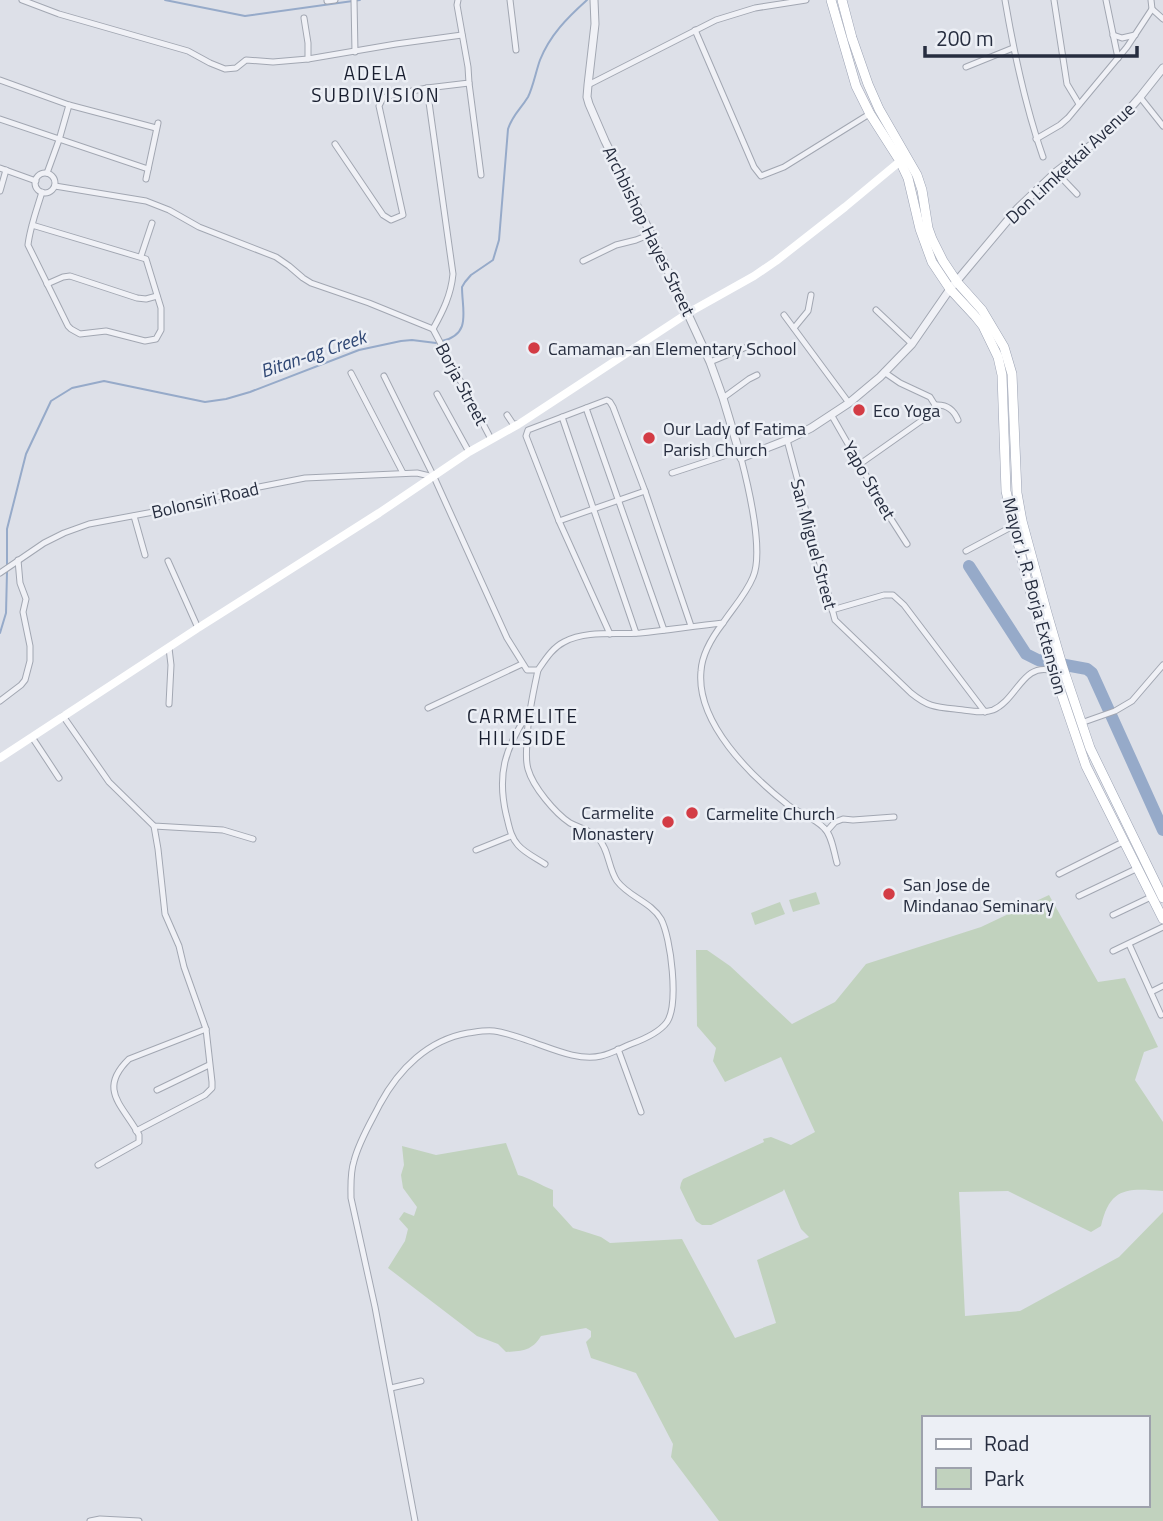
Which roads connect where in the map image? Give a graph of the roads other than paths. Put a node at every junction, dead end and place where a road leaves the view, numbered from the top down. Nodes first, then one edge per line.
1 (22, 0) edge
2 (44, 0) edge
3 (335, 0) edge
4 (458, 0) edge
5 (510, 0) edge
6 (594, 0) edge
7 (806, 0) edge
8 (831, 0) edge
9 (842, 0) edge
10 (1005, 0) edge
11 (1054, 0) edge
12 (1106, 0) edge
13 (1151, 0) edge
14 (327, 1) edge
15 (355, 4) edge
16 (44, 9) junction
17 (1152, 9) junction
18 (304, 18) dead end
19 (1163, 19) edge
20 (695, 30) junction
21 (462, 35) junction
22 (1112, 35) junction
23 (1135, 35) junction
24 (1013, 48) junction
25 (516, 50) dead end
26 (355, 52) junction
27 (1118, 58) junction
28 (307, 59) junction
29 (966, 67) dead end
30 (1163, 68) edge
31 (0, 80) edge
32 (470, 83) junction
33 (588, 85) junction
34 (427, 88) junction
35 (1140, 97) junction
36 (1079, 104) junction
37 (69, 105) junction
38 (879, 109) junction
39 (870, 114) junction
40 (0, 119) edge
41 (1163, 126) edge
42 (1036, 139) junction
43 (59, 140) junction
44 (335, 144) dead end
45 (1043, 157) dead end
46 (903, 158) junction
47 (3, 169) edge
48 (148, 169) junction
49 (1056, 172) junction
50 (47, 173) junction
51 (481, 175) dead end
52 (146, 180) dead end
53 (36, 181) junction
54 (55, 186) junction
55 (0, 191) edge
56 (42, 192) junction
57 (1077, 194) dead end
58 (152, 223) dead end
59 (32, 225) junction
60 (651, 234) junction
61 (141, 256) junction
62 (583, 261) dead end
63 (47, 284) junction
64 (953, 286) junction
65 (811, 295) dead end
66 (157, 296) junction
67 (876, 310) dead end
68 (688, 313) junction
69 (784, 315) dead end
70 (794, 328) junction
71 (433, 329) junction
72 (912, 344) junction
73 (744, 348) dead end
74 (710, 362) junction
75 (884, 372) junction
76 (351, 373) dead end
77 (757, 375) dead end
78 (384, 376) dead end
79 (437, 394) dead end
80 (723, 398) junction
81 (849, 403) junction
82 (936, 405) junction
83 (586, 408) junction
84 (506, 415) dead end
85 (832, 416) junction
86 (562, 417) junction
87 (958, 420) dead end
88 (519, 424) junction
89 (491, 439) junction
90 (787, 440) junction
91 (1010, 441) junction
92 (468, 452) junction
93 (740, 454) junction
94 (860, 464) junction
95 (404, 473) junction
96 (672, 474) dead end
97 (434, 477) junction
98 (645, 491) junction
99 (619, 500) junction
100 (593, 509) junction
101 (134, 516) junction
102 (559, 521) junction
103 (1013, 526) junction
104 (907, 544) dead end
105 (966, 551) dead end
106 (145, 555) dead end
107 (169, 561) dead end
108 (16, 562) junction
109 (1, 572) edge
110 (832, 610) junction
111 (723, 623) junction
112 (691, 626) junction
113 (198, 628) junction
114 (664, 630) junction
115 (636, 633) junction
116 (610, 634) junction
117 (1051, 645) junction
118 (169, 648) junction
119 (522, 664) junction
120 (1163, 665) edge
121 (538, 670) junction
122 (1058, 670) junction
123 (0, 701) edge
124 (169, 704) dead end
125 (428, 708) dead end
126 (529, 712) junction
127 (985, 712) junction
128 (63, 716) junction
129 (1076, 725) junction
130 (32, 737) junction
131 (0, 758) edge
132 (59, 778) dead end
133 (894, 817) dead end
134 (1121, 825) junction
135 (154, 826) junction
136 (827, 831) junction
137 (511, 836) junction
138 (253, 839) dead end
139 (1125, 841) junction
140 (476, 850) dead end
141 (837, 863) dead end
142 (545, 864) dead end
143 (1138, 868) junction
144 (1059, 874) dead end
145 (1079, 896) dead end
146 (1152, 897) junction
147 (1163, 898) edge
148 (1113, 915) dead end
149 (1163, 919) edge
150 (1163, 927) edge
151 (1129, 944) junction
152 (1113, 951) dead end
153 (1163, 986) edge
154 (1151, 992) junction
155 (1161, 1015) edge
156 (206, 1029) junction
157 (618, 1049) junction
158 (209, 1065) junction
159 (157, 1090) dead end
160 (641, 1112) dead end
161 (136, 1131) junction
162 (97, 1164) dead end
163 (421, 1381) dead end
164 (391, 1388) junction
165 (90, 1521) edge
166 (139, 1521) edge
167 (415, 1521) edge

1 - 16 street
2 - 16 street
3 - 14 street
4 - 21 street
5 - 25 street
6 - 33 street, Archbishop Hayes Street
7 - 20 street
8 - 39 main road, Mayor J. R. Borja Extension
9 - 38 main road, Mayor J. R. Borja Extension
10 - 24 street
11 - 36 street
12 - 22 street
13 - 17 street
15 - 26 street
16 - 28 street
17 - 19 street
17 - 23 street
18 - 28 street
20 - 33 street
20 - 39 street
21 - 26 street
21 - 32 street
22 - 23 street
22 - 27 street
23 - 27 street
24 - 29 street
24 - 42 street
26 - 28 street
27 - 36 street
30 - 35 street, Don Limketkai Avenue
31 - 37 street
32 - 34 street
32 - 51 street
33 - 60 street, Archbishop Hayes Street
34 - 44 street
34 - 71 street
35 - 41 street
35 - 49 street, Don Limketkai Avenue
36 - 42 street
37 - 43 street
37 - 48 street
38 - 39 street
38 - 46 main road, Mayor J. R. Borja Extension
39 - 46 main road, Mayor J. R. Borja Extension
40 - 43 street
42 - 45 street
43 - 48 street
43 - 50 street
46 - 64 main road, Mayor J. R. Borja Extension
46 - 68 main road
47 - 53 street
47 - 55 street
48 - 52 street
49 - 57 street
49 - 64 street, Don Limketkai Avenue
50 - 53 street
50 - 54 street
53 - 56 street
54 - 56 street
54 - 71 street
56 - 59 street
58 - 61 street
59 - 61 street
59 - 63 street
60 - 62 street
60 - 68 street, Archbishop Hayes Street
61 - 66 street
63 - 66 street
63 - 66 street
64 - 72 street, Don Limketkai Avenue
64 - 91 main road, Mayor J. R. Borja Extension
65 - 70 street
67 - 72 street
68 - 74 street, Archbishop Hayes Street
68 - 88 main road
69 - 70 street
70 - 81 street
71 - 89 street, Borja Street
72 - 75 street, Don Limketkai Avenue
73 - 74 street
74 - 80 street, Archbishop Hayes Street
75 - 81 street, Don Limketkai Avenue
75 - 82 street
76 - 95 street
77 - 80 street
78 - 97 street
79 - 92 street
80 - 93 street, Archbishop Hayes Street
81 - 85 street, Don Limketkai Avenue
82 - 87 street
82 - 94 street
83 - 86 street
83 - 98 street
83 - 99 street
84 - 88 street
85 - 90 street, Don Limketkai Avenue
85 - 94 street, Yapo Street
86 - 100 street
86 - 102 street
88 - 89 main road
89 - 92 main road
90 - 93 street, Don Limketkai Avenue
90 - 110 street, San Miguel Street
91 - 103 main road, Mayor J. R. Borja Extension
91 - 117 main road, Mayor J. R. Borja Extension
92 - 97 main road
93 - 96 street
93 - 111 street
94 - 104 street, Yapo Street
95 - 97 street, Bolonsiri Road
95 - 101 street, Bolonsiri Road
97 - 113 main road
97 - 119 street
98 - 99 street
98 - 112 street
99 - 100 street
99 - 114 street
100 - 102 street
100 - 115 street
101 - 106 street
101 - 108 street, Bolonsiri Road
102 - 116 street
103 - 105 street
103 - 117 main road, Mayor J. R. Borja Extension
107 - 113 street
108 - 109 street, Bolonsiri Road
108 - 123 street
110 - 127 street, San Miguel Street
110 - 127 street
111 - 112 street
111 - 136 street
112 - 114 street
113 - 118 main road
114 - 115 street
115 - 116 street
116 - 121 street
117 - 122 main road, Mayor J. R. Borja Extension
118 - 124 street
118 - 128 main road
119 - 121 street
119 - 125 street
120 - 129 street
121 - 126 street
122 - 127 street
122 - 129 main road, Mayor J. R. Borja Extension
126 - 137 street
126 - 157 street
128 - 130 main road
128 - 135 street
129 - 134 main road, Mayor J. R. Borja Extension
130 - 131 main road
130 - 132 street
133 - 136 street
134 - 139 main road, Mayor J. R. Borja Extension
134 - 147 main road, Mayor J. R. Borja Extension
135 - 138 street
135 - 156 street
136 - 141 street
137 - 140 street
137 - 142 street
139 - 143 main road, Mayor J. R. Borja Extension
139 - 144 street
143 - 145 street
143 - 146 main road, Mayor J. R. Borja Extension
146 - 148 street
146 - 149 main road, Mayor J. R. Borja Extension
150 - 151 street
151 - 152 street
151 - 154 street
153 - 154 street
154 - 155 street
156 - 158 street
156 - 161 street
157 - 160 street
157 - 164 street
158 - 159 street
158 - 161 street
161 - 162 street
163 - 164 street
164 - 167 street
165 - 166 street

